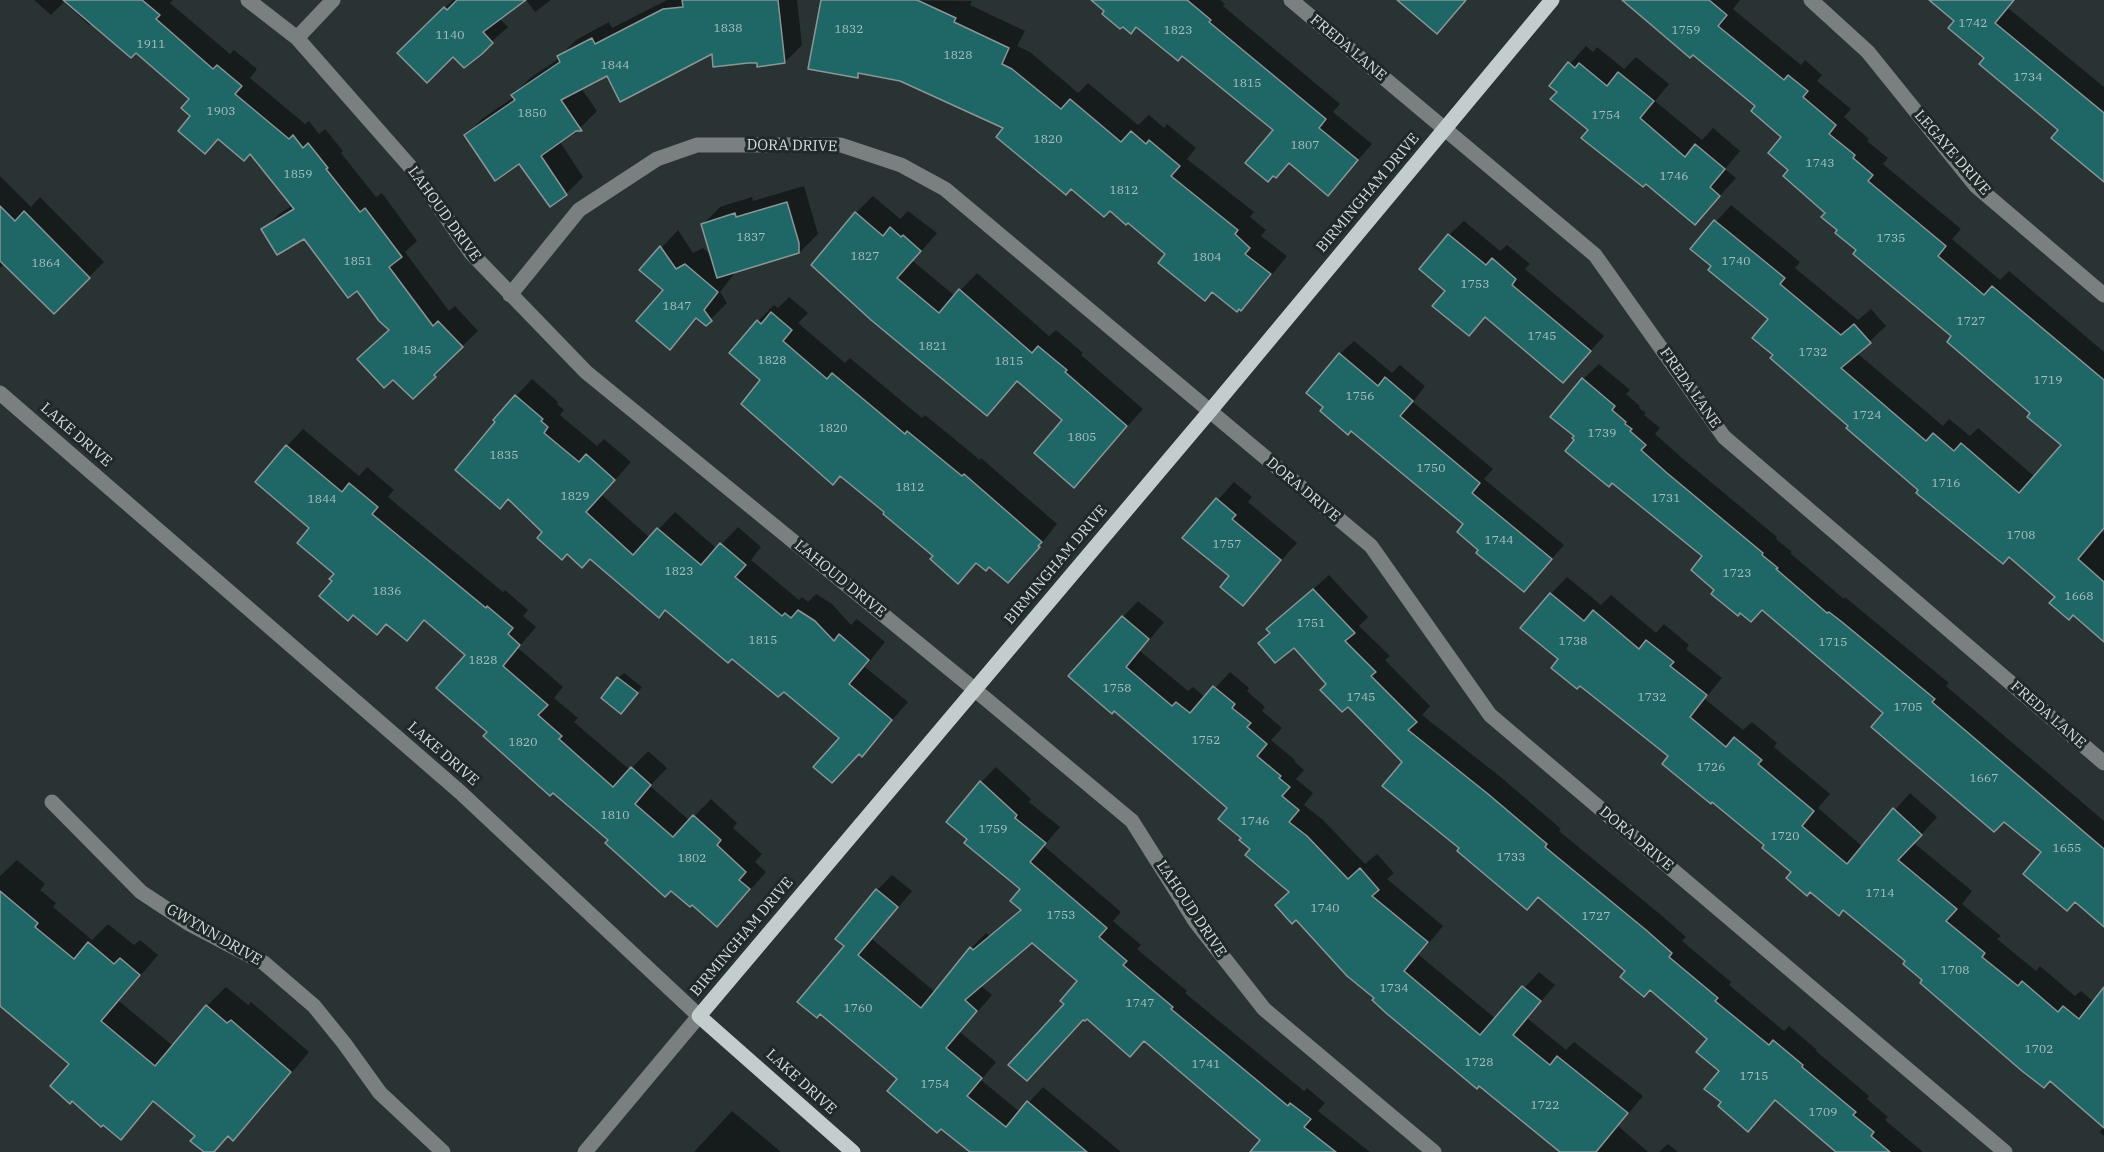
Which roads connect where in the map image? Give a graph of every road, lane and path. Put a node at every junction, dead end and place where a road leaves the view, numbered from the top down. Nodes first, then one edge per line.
1 (248, 0) edge
2 (333, 0) edge
3 (1291, 0) edge
4 (1552, 0) edge
5 (1821, 3) edge
6 (297, 38) junction
7 (1444, 129) junction
8 (510, 295) junction
9 (2104, 295) edge
10 (0, 393) edge
11 (1210, 411) junction
12 (975, 689) junction
13 (2104, 763) edge
14 (52, 802) dead end
15 (699, 1016) junction
16 (443, 1152) edge
17 (585, 1152) edge
18 (853, 1152) edge
19 (1434, 1152) edge
20 (2005, 1152) edge

1 - 6 street, LAHOUD DRIVE
2 - 6 street
3 - 7 street, FREDA LANE
4 - 7 main road, BIRMINGHAM DRIVE
5 - 9 street, LEGAYE DRIVE
6 - 8 street, LAHOUD DRIVE
7 - 11 main road, BIRMINGHAM DRIVE
7 - 13 street, FREDA LANE
8 - 11 street, DORA DRIVE
8 - 12 street, LAHOUD DRIVE
10 - 15 street, LAKE DRIVE
11 - 12 main road, BIRMINGHAM DRIVE
11 - 20 street, DORA DRIVE
12 - 15 main road, BIRMINGHAM DRIVE
12 - 19 street, LAHOUD DRIVE
14 - 16 street, GWYNN DRIVE
15 - 17 street, BIRMINGHAM DRIVE
15 - 18 main road, LAKE DRIVE

